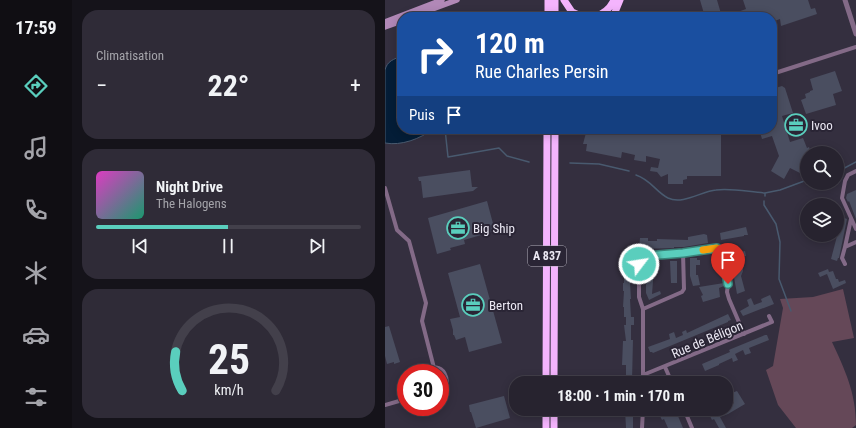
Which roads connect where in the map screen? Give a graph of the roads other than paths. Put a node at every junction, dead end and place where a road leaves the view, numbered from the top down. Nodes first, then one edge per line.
1 (442, 0) edge
2 (457, 0) edge
3 (555, 0) edge
4 (564, 0) edge
5 (614, 0) edge
6 (620, 0) edge
7 (845, 0) edge
8 (548, 1) edge
9 (411, 12) edge
10 (425, 12) edge
11 (548, 12) edge
12 (555, 12) edge
13 (572, 12) edge
14 (605, 12) edge
15 (615, 12) edge
16 (397, 17) edge
17 (385, 22) edge
18 (397, 22) edge
19 (385, 27) edge
20 (856, 34) edge
21 (856, 48) edge
22 (777, 72) edge
23 (547, 134) edge
24 (555, 134) edge
25 (560, 134) edge
26 (856, 171) edge
27 (385, 188) edge
28 (555, 203) junction
29 (851, 219) junction
30 (856, 229) edge
31 (856, 242) edge
32 (845, 247) junction
33 (683, 253) junction
34 (845, 264) dead end
35 (643, 309) junction
36 (769, 316) dead end
37 (744, 334) junction
38 (433, 364) edge
39 (665, 367) junction
40 (643, 375) joint
41 (546, 376) edge
42 (554, 376) edge
43 (669, 376) edge
44 (397, 402) edge
45 (385, 405) edge
46 (546, 416) edge
47 (554, 416) edge
48 (643, 416) edge
49 (687, 416) edge
50 (546, 428) edge
51 (554, 428) edge
52 (642, 428) edge
53 (692, 428) edge

1 - 9 main road
2 - 10 main road
3 - 12 highway
4 - 13 highway
5 - 14 highway
6 - 15 highway
7 - 20 street
8 - 11 highway
16 - 17 main road
18 - 19 main road
21 - 22 street
23 - 41 highway, A 837
24 - 28 highway, A 837
25 - 28 highway
26 - 29 street
27 - 38 street
28 - 42 highway, A 837
29 - 30 street
29 - 32 street
31 - 32 street
32 - 34 street
33 - 35 street
33 - 35 street
33 - 37 street
35 - 40 street
36 - 37 street, Rue de Béligon
37 - 39 street, Rue de Béligon
39 - 40 street, Rue de Béligon
39 - 43 street
44 - 45 street
46 - 50 highway
47 - 51 highway
48 - 52 street
49 - 53 street

